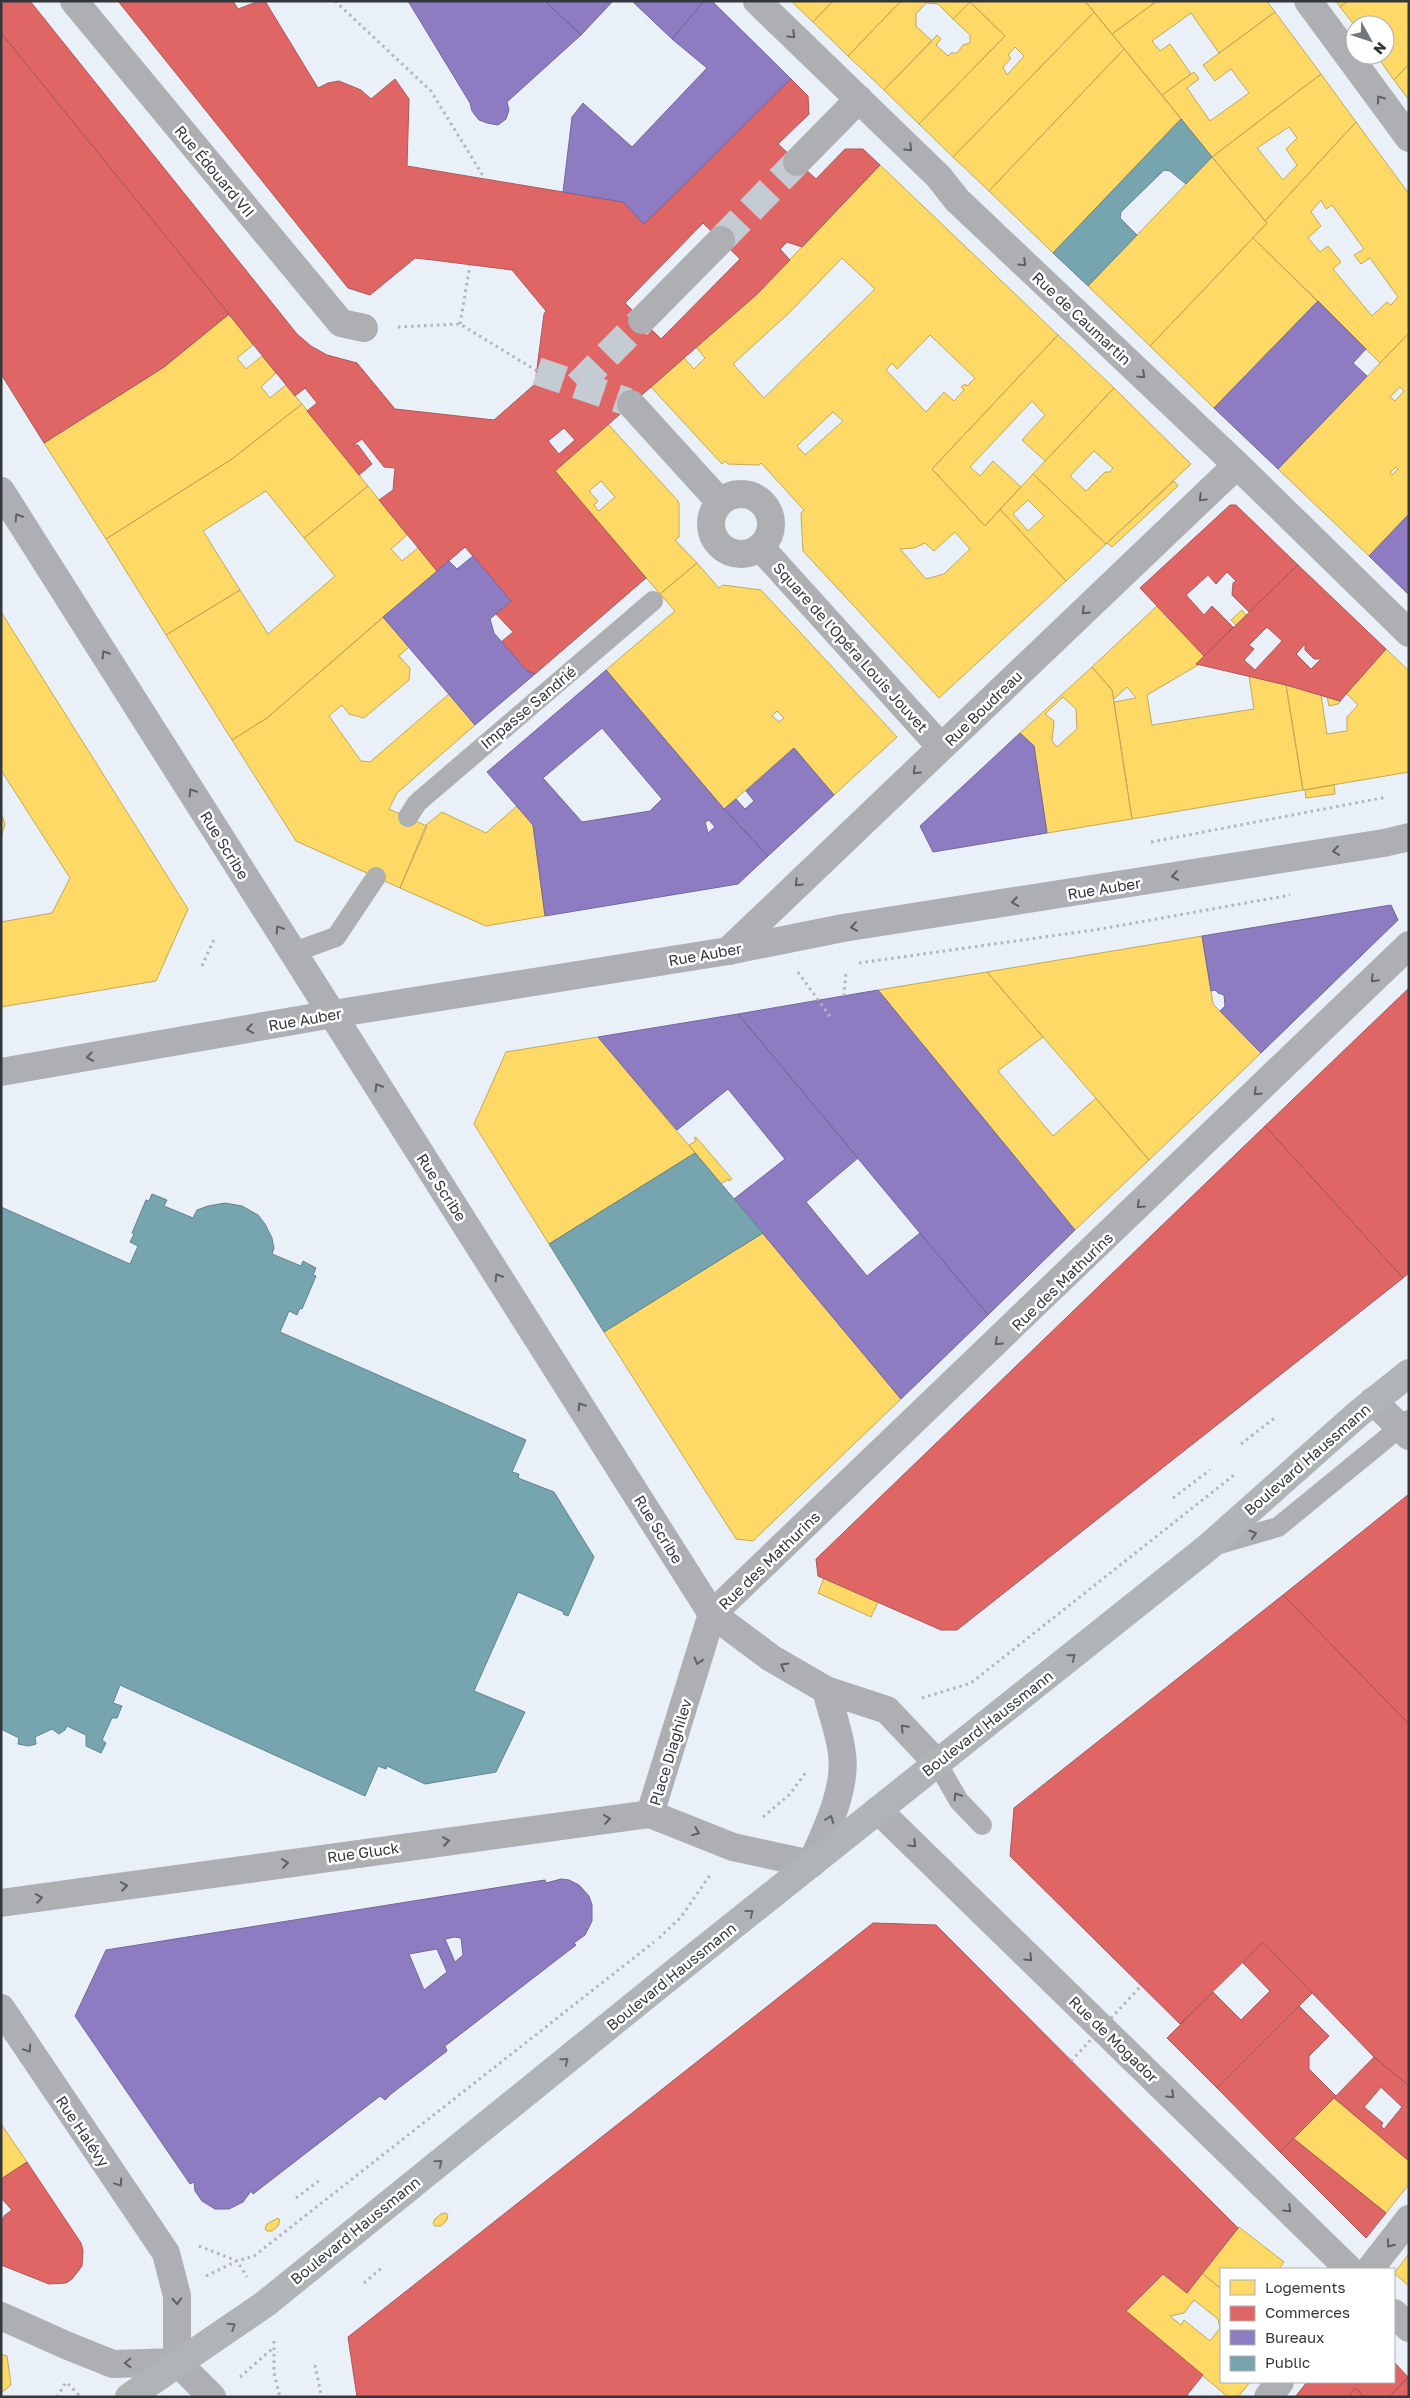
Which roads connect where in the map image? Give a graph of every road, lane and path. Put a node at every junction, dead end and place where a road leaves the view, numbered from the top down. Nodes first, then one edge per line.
1 (74, 1) edge
2 (335, 1) edge
3 (757, 1) edge
4 (1308, 1) edge
5 (859, 99) junction
6 (1409, 138) edge
7 (797, 162) tunnel mouth
8 (485, 179) dead end
9 (721, 240) tunnel mouth
10 (470, 265) dead end
11 (642, 320) tunnel mouth
12 (460, 324) junction
13 (364, 328) joint
14 (537, 371) tunnel mouth
15 (631, 404) tunnel mouth
16 (1237, 465) junction
17 (1, 491) edge
18 (720, 502) junction
19 (760, 547) junction
20 (653, 601) dead end
21 (1409, 634) edge
22 (941, 748) junction
23 (408, 817) dead end
24 (1409, 837) edge
25 (376, 877) dead end
26 (1292, 895) dead end
27 (215, 938) dead end
28 (1409, 945) edge
29 (728, 951) junction
30 (294, 952) junction
31 (856, 963) dead end
32 (202, 966) dead end
33 (807, 970) dead end
34 (846, 971) dead end
35 (844, 996) dead end
36 (333, 1014) junction
37 (831, 1018) dead end
38 (1, 1072) edge
39 (1409, 1373) edge
40 (1373, 1401) junction
41 (1277, 1416) dead end
42 (1406, 1428) edge
43 (1242, 1444) dead end
44 (1210, 1470) dead end
45 (1173, 1498) dead end
46 (1207, 1548) junction
47 (712, 1614) junction
48 (826, 1690) junction
49 (937, 1763) junction
50 (878, 1810) junction
51 (650, 1814) junction
52 (982, 1825) dead end
53 (811, 1864) junction
54 (1, 1903) edge
55 (1141, 1986) dead end
56 (1, 2008) edge
57 (1071, 2061) dead end
58 (320, 2180) dead end
59 (296, 2198) dead end
60 (1409, 2219) edge
61 (384, 2266) dead end
62 (1348, 2268) edge
63 (1371, 2268) edge
64 (364, 2283) dead end
65 (1395, 2315) edge
66 (1, 2316) edge
67 (1409, 2328) edge
68 (177, 2362) junction
69 (315, 2365) dead end
70 (234, 2381) dead end
71 (1279, 2383) edge
72 (322, 2394) dead end
73 (57, 2397) edge
74 (82, 2397) edge
75 (129, 2397) edge
76 (212, 2397) edge
77 (280, 2397) edge
78 (1268, 2397) edge

1 - 13 street, Rue Édouard VII
2 - 8 path
3 -> 5 street, Rue de Caumartin
6 -> 4 street
5 - 7 street
5 -> 16 street, Rue de Caumartin
9 - 11 street
10 - 12 path
12 - 13 path
12 - 14 path
15 - 18 street
16 - 21 street, Rue de Caumartin
16 -> 22 street, Rue Boudreau
30 -> 17 main road, Rue Scribe
18 - 19 street
18 - 19 street
19 - 22 street, Square de l'Opéra Louis Jouvet
20 - 23 lane, Impasse Sandrié
22 -> 29 street, Rue Boudreau
24 -> 29 main road, Rue Auber
25 - 30 lane
26 - 31 path
27 - 32 path
28 -> 47 street, Rue des Mathurins
29 - 36 main road, Rue Auber
30 - 36 main road, Rue Scribe
33 - 37 path
34 - 35 path
36 -> 38 main road, Rue Auber
47 -> 36 main road, Rue Scribe
39 - 40 main road, Boulevard Haussmann
40 - 42 street
40 - 46 main road, Boulevard Haussmann
41 - 43 path
46 -> 42 lane, Boulevard Haussmann
44 - 45 path
49 -> 46 main road, Boulevard Haussmann
48 -> 47 main road, Rue Scribe
47 -> 51 street, Place Diaghilev
49 -> 48 street
53 -> 48 main road
49 - 50 main road, Boulevard Haussmann
52 -> 49 lane
50 - 53 main road, Boulevard Haussmann
50 -> 62 street, Rue de Mogador
51 -> 53 street, Place Diaghilev
54 -> 51 street, Rue Gluck
68 -> 53 main road, Boulevard Haussmann
55 - 57 path, bridge
56 -> 68 main road, Rue Halévy
58 - 59 path
60 -> 63 street
61 - 64 path
65 - 67 street
68 -> 66 street
68 - 75 main road, Boulevard Haussmann
68 - 76 main road
69 - 72 path
70 - 77 path
71 - 78 street
73 - 74 path

